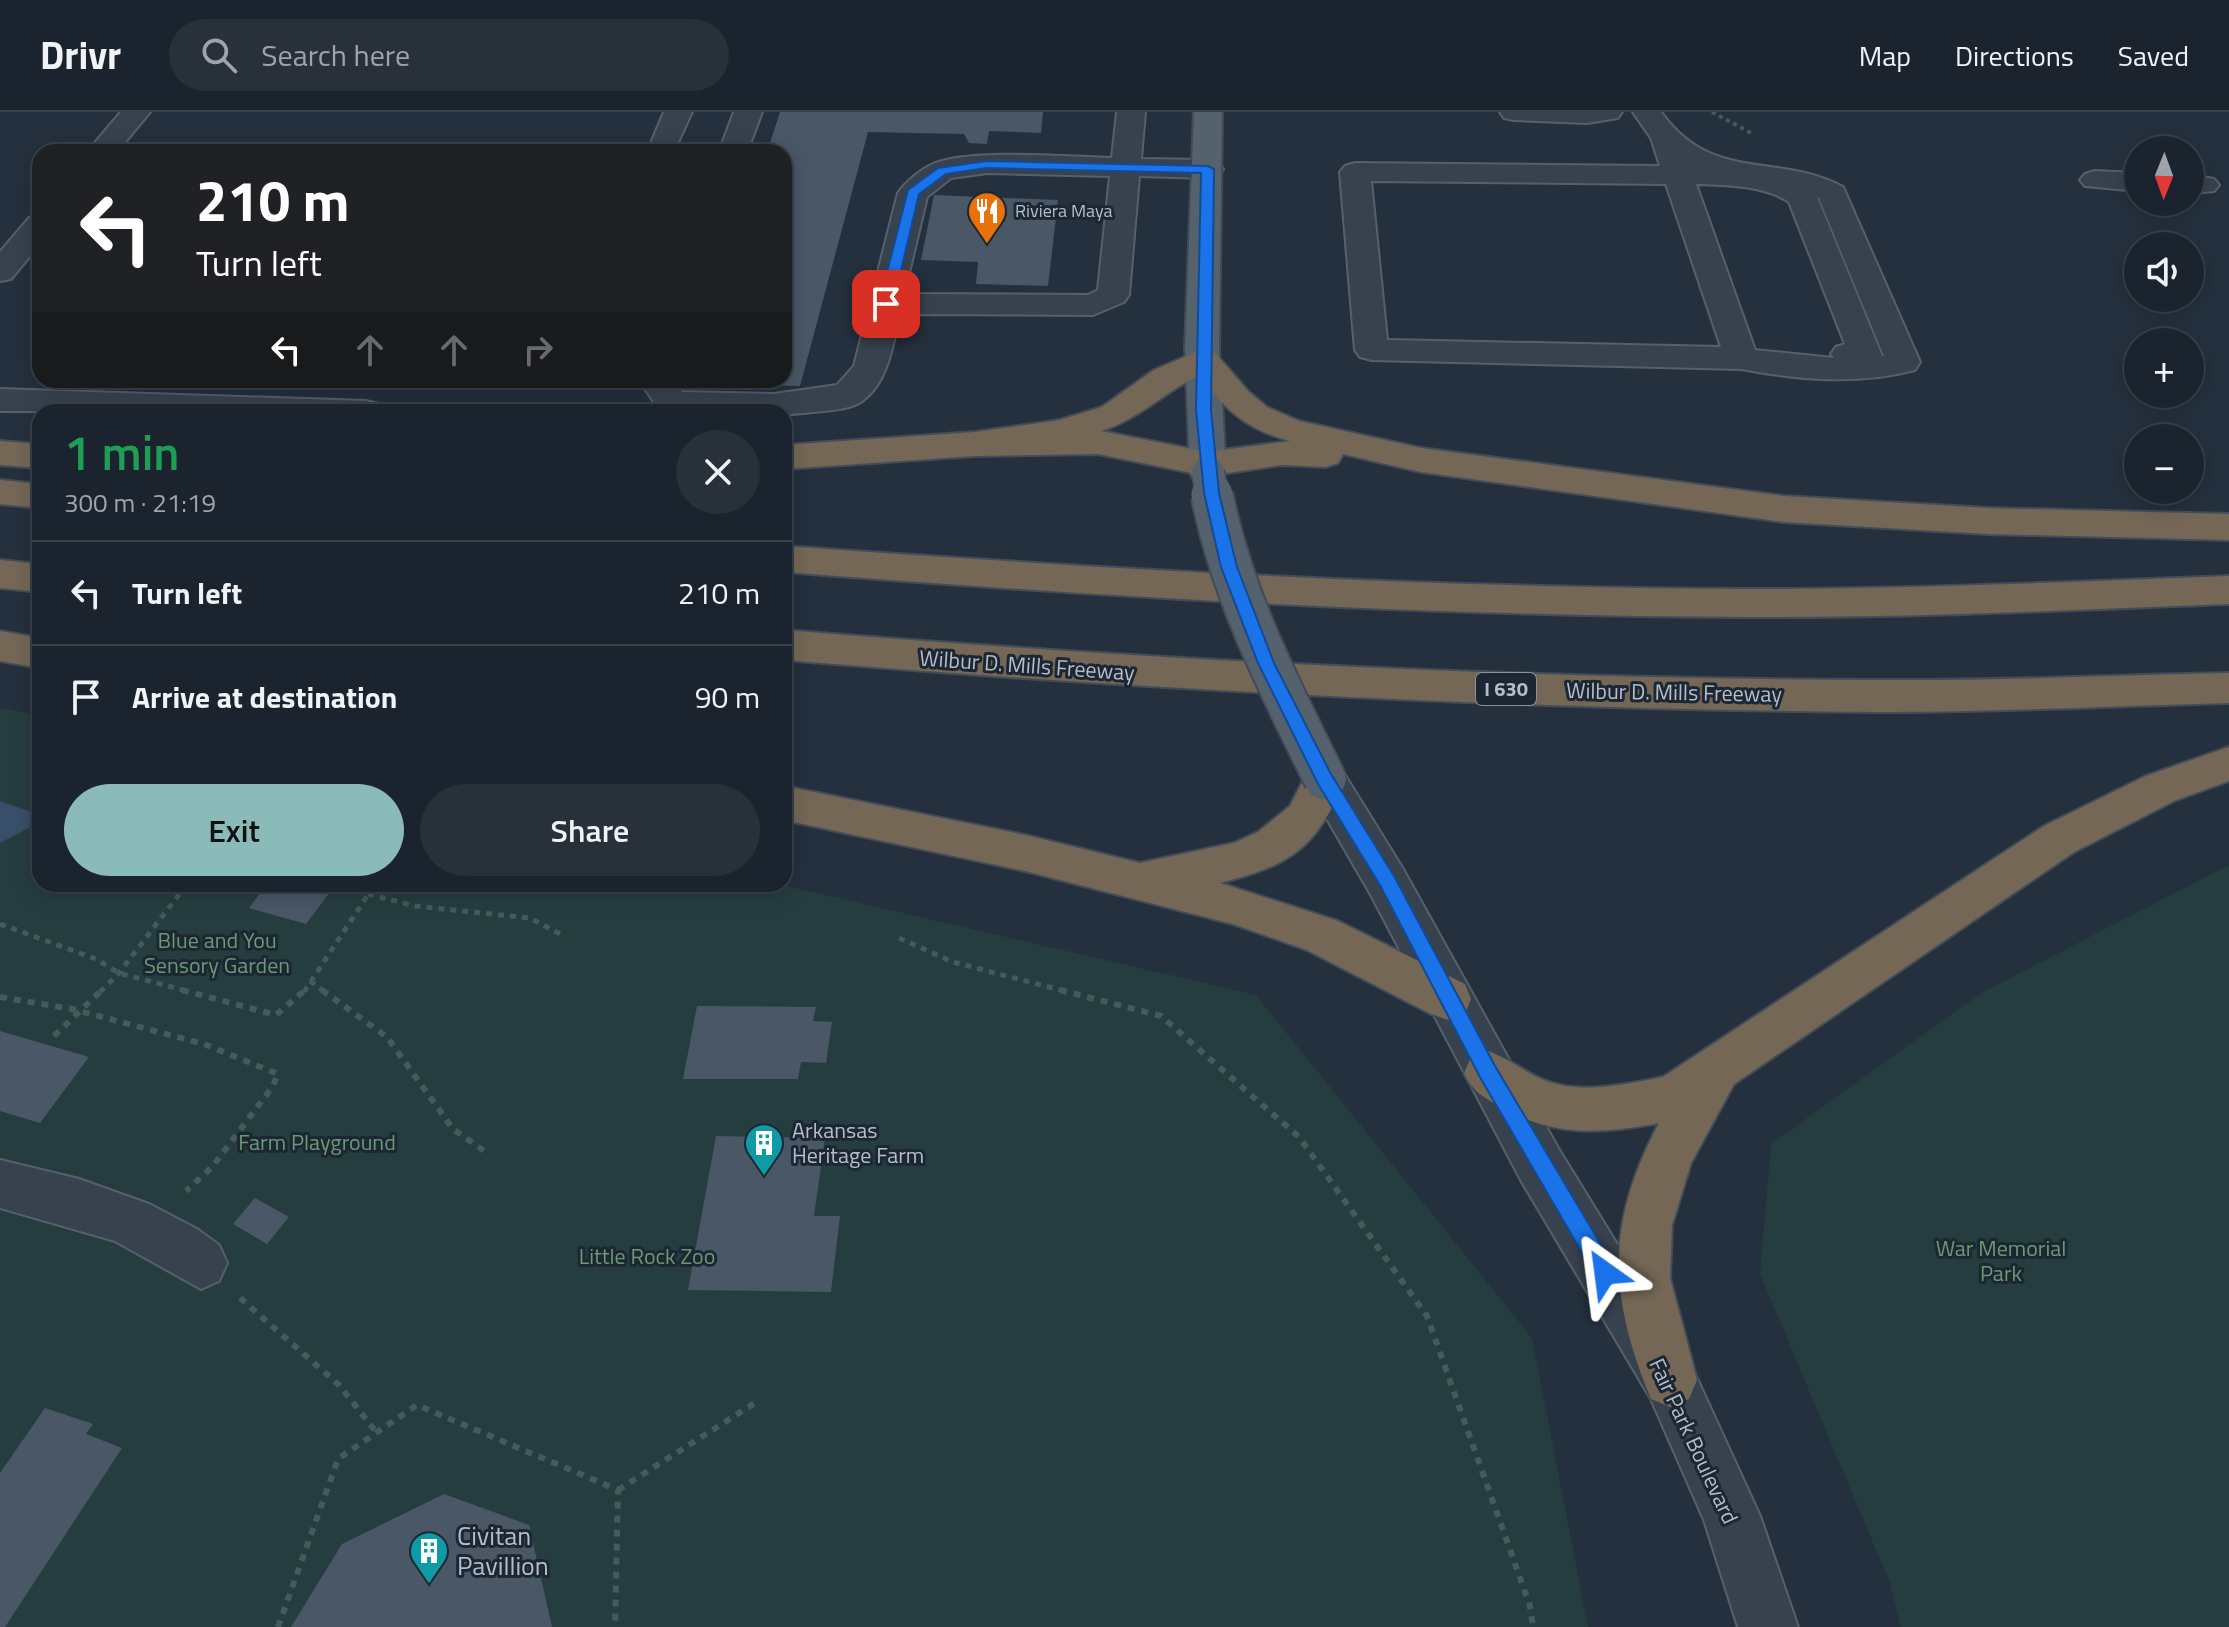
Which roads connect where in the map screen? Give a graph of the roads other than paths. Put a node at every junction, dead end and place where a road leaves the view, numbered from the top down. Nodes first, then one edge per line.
1 (136, 112) edge
2 (678, 112) edge
3 (748, 112) edge
4 (1131, 112) edge
5 (1208, 112) edge
6 (1514, 112) edge
7 (1608, 112) edge
8 (1656, 125) edge
9 (665, 143) dead end
10 (108, 144) edge
11 (736, 144) edge
12 (1126, 168) junction
13 (1208, 169) junction
14 (1680, 180) junction
15 (2095, 180) dead end
16 (2124, 181) edge
17 (32, 234) edge
18 (0, 272) edge
19 (886, 304) junction
20 (1740, 354) junction
21 (1203, 360) junction
22 (662, 388) edge
23 (0, 400) edge
24 (122, 404) edge
25 (723, 404) edge
26 (781, 404) edge
27 (975, 444) junction
28 (0, 453) edge
29 (32, 455) edge
30 (792, 456) edge
31 (1421, 460) junction
32 (1207, 468) junction
33 (0, 492) edge
34 (32, 495) edge
35 (2229, 527) edge
36 (792, 560) edge
37 (0, 574) edge
38 (32, 577) edge
39 (2229, 590) edge
40 (0, 646) edge
41 (792, 646) edge
42 (32, 652) edge
43 (2229, 688) edge
44 (2229, 764) edge
45 (1325, 779) junction
46 (792, 805) edge
47 (1132, 881) junction
48 (1448, 999) junction
49 (1722, 1064) junction
50 (1488, 1073) junction
51 (0, 1184) edge
52 (201, 1263) road end
53 (1670, 1380) junction
54 (1768, 1627) edge

1 - 10 street
2 - 9 street
3 - 11 street
4 - 12 street
5 - 13 main road, Fair Park Boulevard
6 - 7 street
8 - 14 street
8 - 20 street
12 - 13 street
12 - 19 street
12 - 19 street
13 - 21 main road, Fair Park Boulevard
14 - 20 street
14 - 20 street
14 - 20 street
15 - 16 street
17 - 18 street
19 - 26 street
21 - 27 highway
21 - 31 highway
21 - 32 main road, Fair Park Boulevard
22 - 25 street
23 - 24 street
27 - 30 highway
27 - 32 highway
28 - 29 highway
31 - 32 highway
31 - 35 highway
32 - 45 main road, Fair Park Boulevard, bridge
33 - 34 highway
36 - 39 highway
37 - 38 highway
40 - 42 highway
41 - 43 highway, Wilbur D. Mills Freeway / I 630
44 - 49 highway
45 - 47 highway
45 - 48 street, Fair Park Boulevard
46 - 47 highway
47 - 48 highway
48 - 50 street, Fair Park Boulevard
49 - 50 highway
49 - 53 highway
50 - 53 street, Fair Park Boulevard
51 - 52 street
53 - 54 street, Fair Park Boulevard

